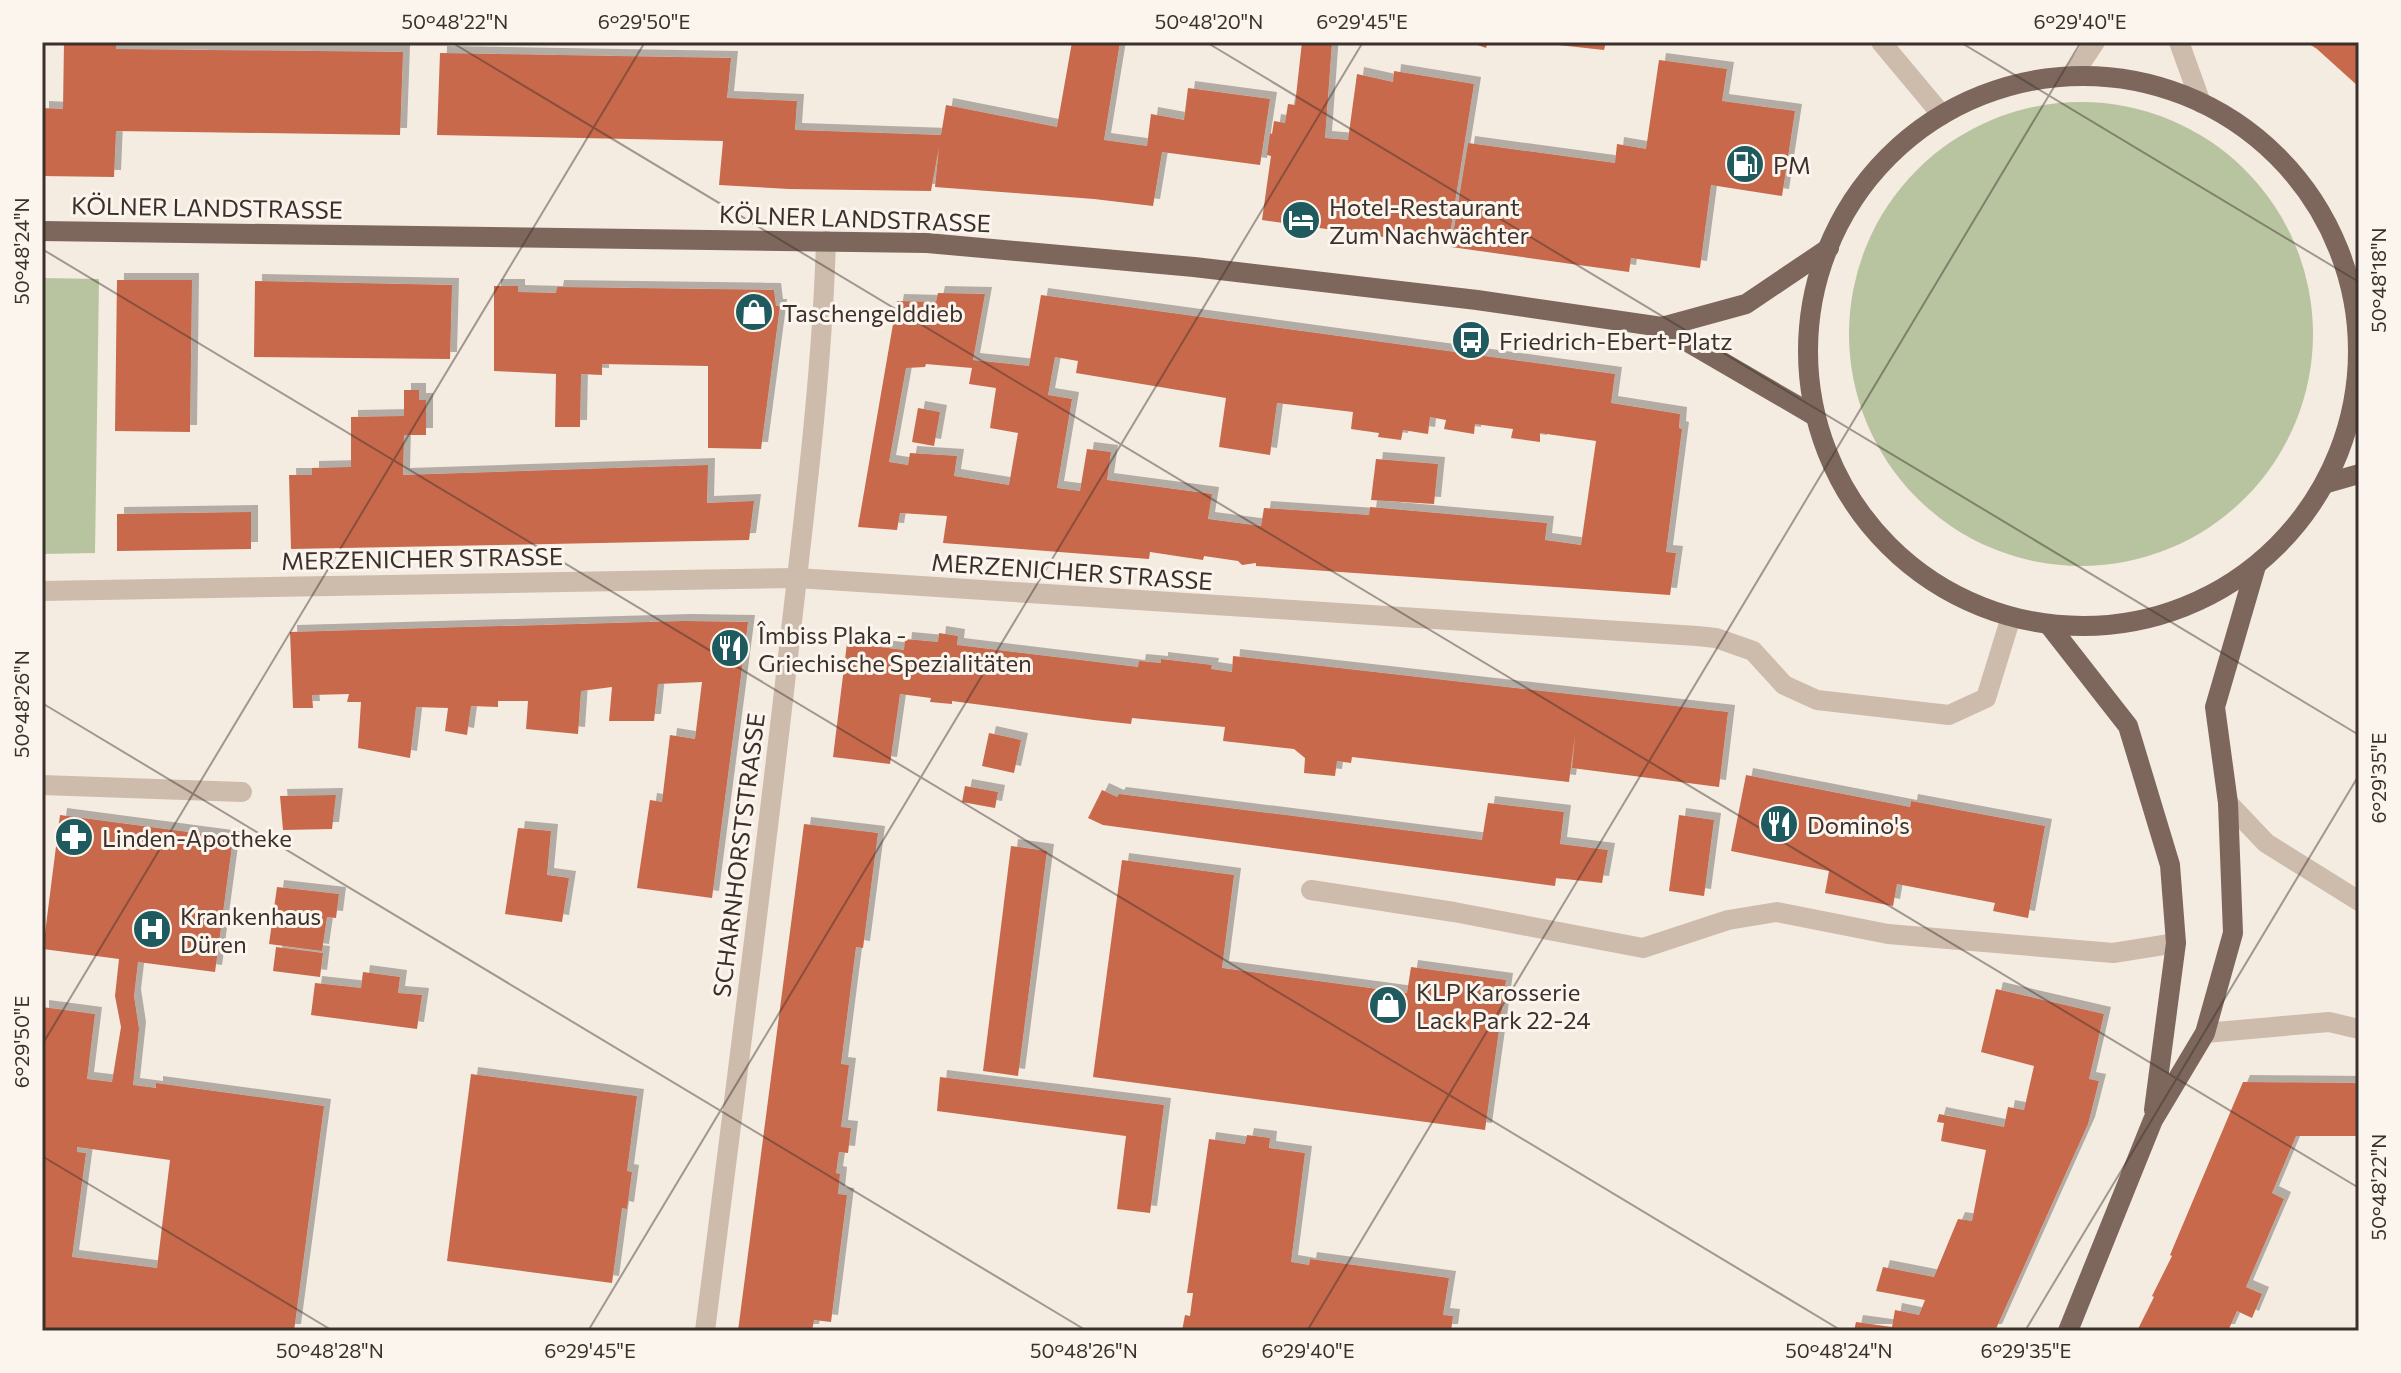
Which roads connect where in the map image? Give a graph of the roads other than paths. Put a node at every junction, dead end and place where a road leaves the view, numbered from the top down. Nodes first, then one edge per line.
1 (2095, 42) edge
2 (2179, 42) edge
3 (1875, 43) edge
4 (2075, 72) junction
5 (2201, 103) junction
6 (1942, 115) junction
7 (42, 231) edge
8 (826, 241) junction
9 (1829, 248) junction
10 (1662, 327) junction
11 (2359, 331) edge
12 (1815, 416) junction
13 (2359, 474) edge
14 (2324, 484) junction
15 (2256, 566) junction
16 (797, 578) junction
17 (42, 591) edge
18 (2011, 617) junction
19 (2049, 625) junction
20 (42, 785) edge
21 (242, 792) dead end
22 (2228, 803) junction
23 (1311, 890) dead end
24 (2359, 901) edge
25 (2176, 943) junction
26 (2359, 1029) edge
27 (2205, 1033) junction
28 (2153, 1120) junction
29 (705, 1331) edge
30 (2068, 1331) edge

1 - 4 street
2 - 5 street
3 - 6 street
4 - 5 main road
4 - 6 main road
5 - 11 main road
6 - 9 main road
7 - 8 main road, KÖLNER LANDSTRASSE
8 - 10 main road, KÖLNER LANDSTRASSE
8 - 16 street, SCHARNHORSTSTRASSE
9 - 10 main road, KÖLNER LANDSTRASSE
9 - 12 main road
10 - 12 main road, KÖLNER LANDSTRASSE
11 - 14 main road
12 - 18 main road
13 - 14 main road
14 - 15 main road
15 - 19 main road
15 - 22 main road
16 - 17 street, MERZENICHER STRASSE
16 - 18 street, MERZENICHER STRASSE
16 - 29 street, SCHARNHORSTSTRASSE
18 - 19 main road
19 - 25 main road
20 - 21 street
22 - 24 street
22 - 27 main road
23 - 25 street
25 - 28 main road
26 - 27 street
27 - 28 main road
28 - 30 main road

